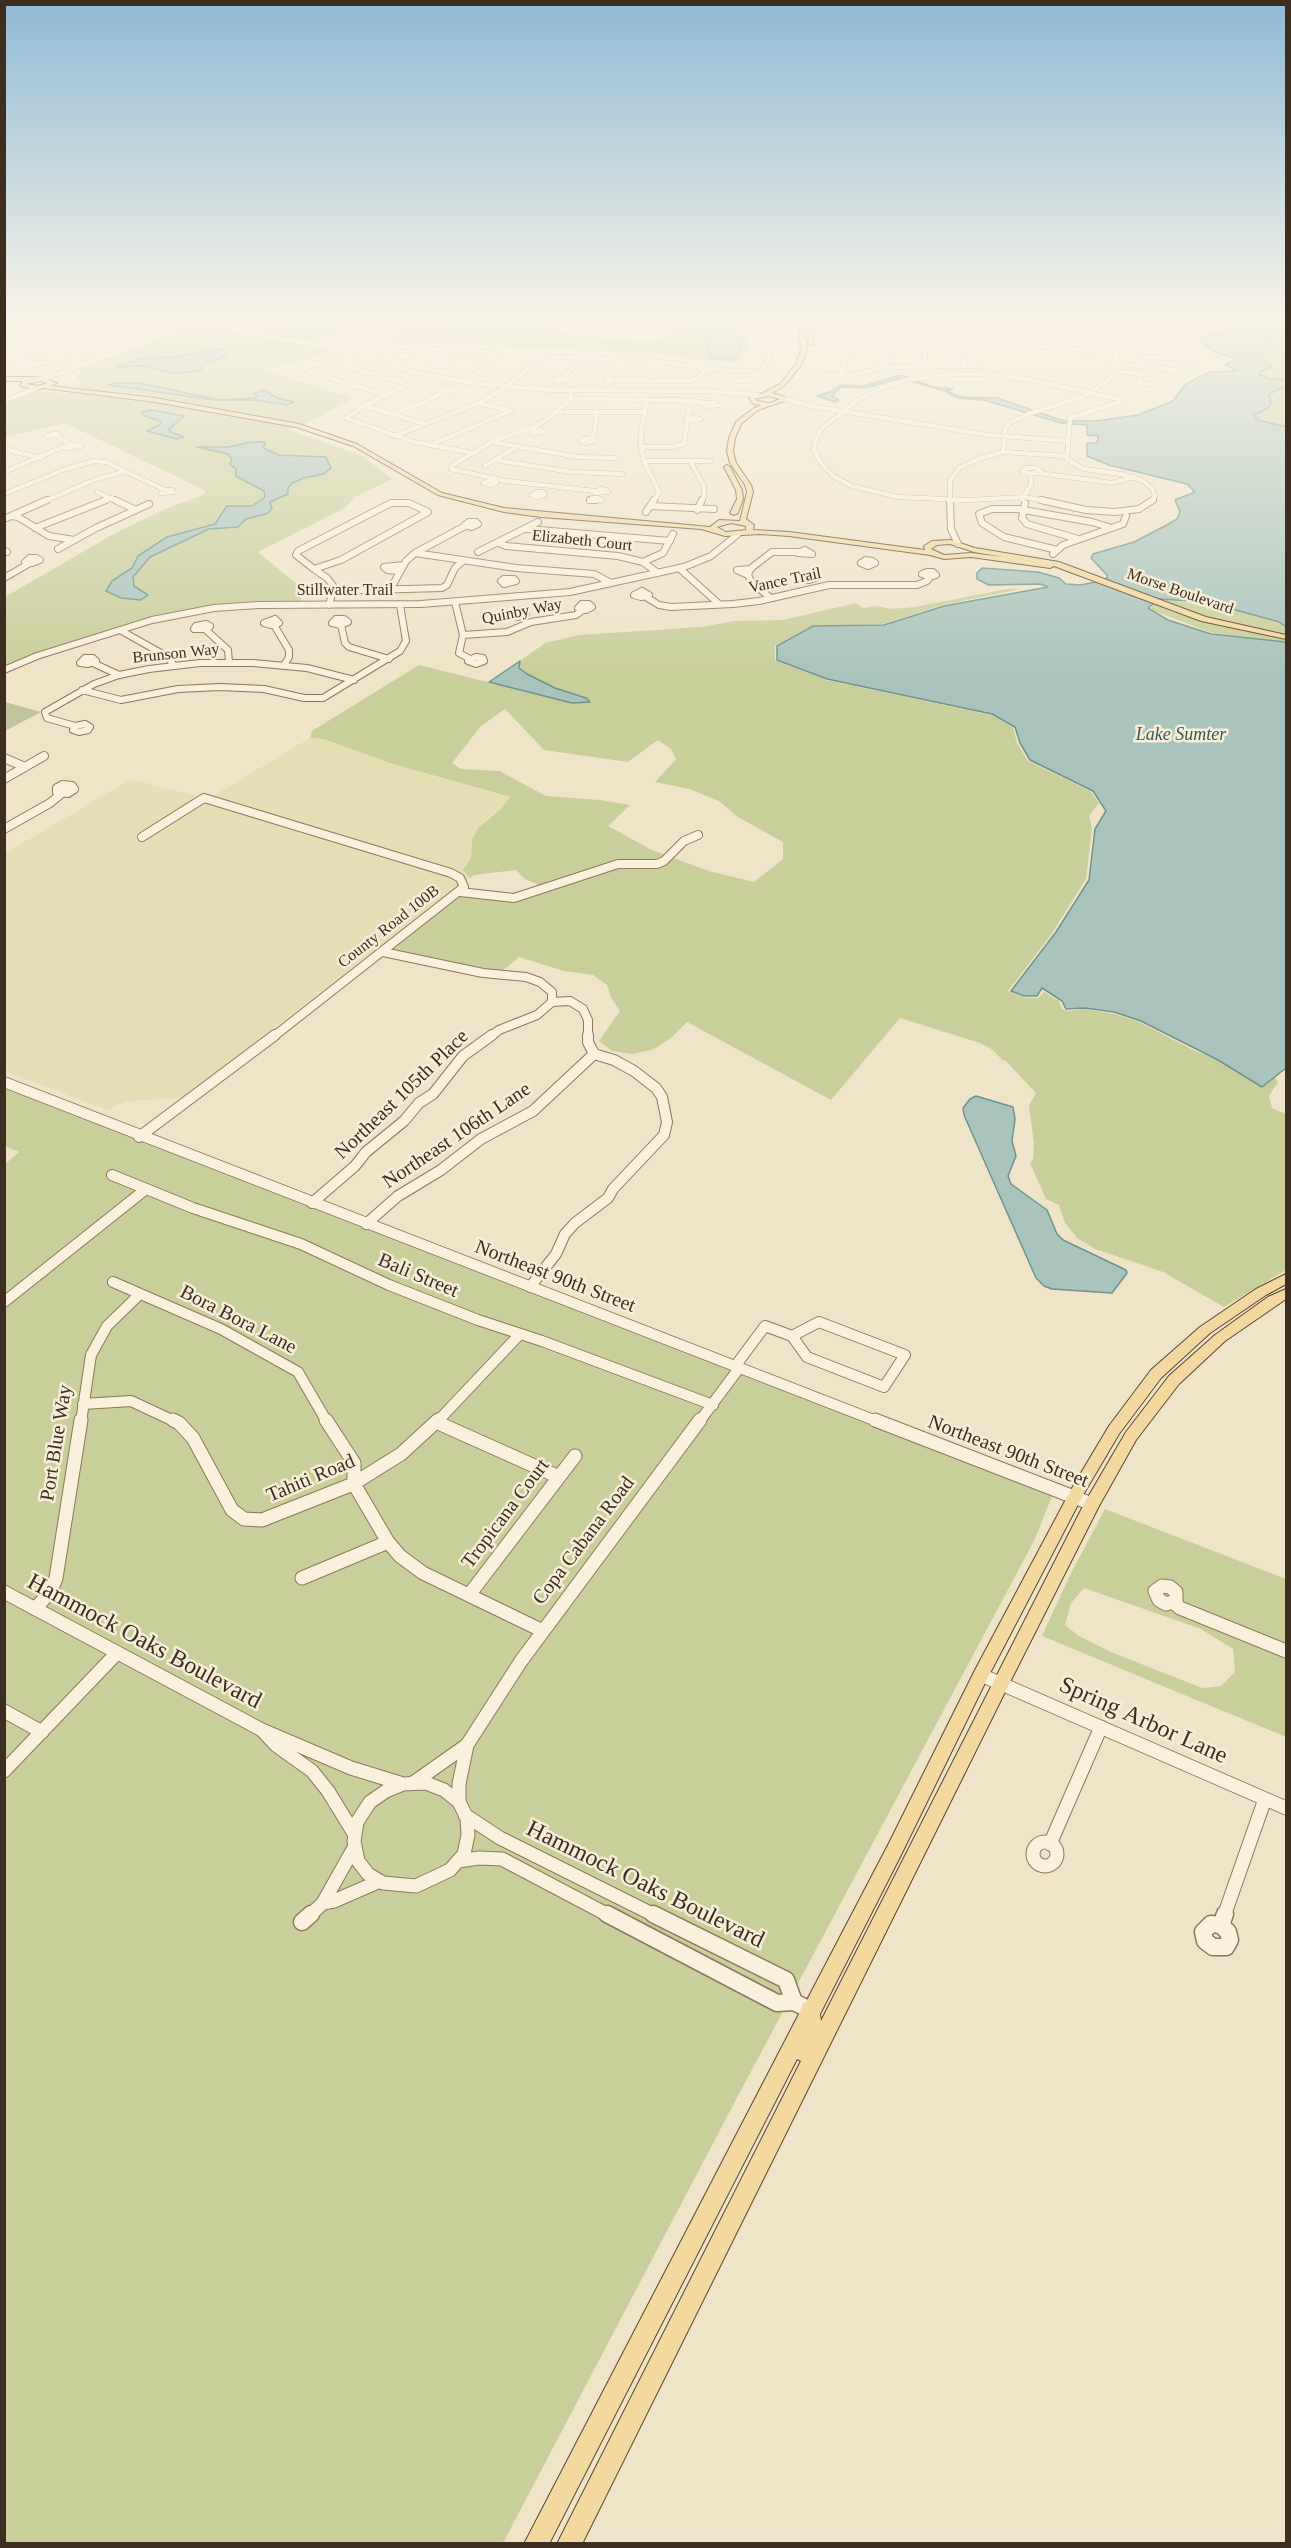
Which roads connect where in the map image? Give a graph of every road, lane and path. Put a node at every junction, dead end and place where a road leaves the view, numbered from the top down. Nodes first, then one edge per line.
1 (59, 437) edge
2 (332, 437) edge
3 (347, 437) edge
4 (398, 437) edge
5 (449, 437) edge
6 (509, 437) edge
7 (642, 437) edge
8 (685, 437) edge
9 (733, 437) edge
10 (816, 437) edge
11 (1004, 437) joint
12 (1068, 437) edge
13 (1068, 441) junction
14 (492, 442) junction
15 (430, 445) junction
16 (516, 447) junction
17 (641, 447) junction
18 (4, 449) edge
19 (721, 450) dead end
20 (1002, 452) junction
21 (474, 453) junction
22 (1066, 456) junction
23 (42, 458) junction
24 (616, 458) dead end
25 (598, 459) junction
26 (495, 460) junction
27 (644, 461) junction
28 (690, 461) junction
29 (710, 461) dead end
30 (485, 466) dead end
31 (5, 472) edge
32 (124, 472) junction
33 (1039, 473) junction
34 (600, 474) junction
35 (622, 474) dead end
36 (1031, 474) junction
37 (1135, 477) junction
38 (548, 486) junction
39 (165, 490) dead end
40 (97, 492) dead end
41 (541, 492) dead end
42 (4, 494) edge
43 (597, 494) dead end
44 (1025, 497) junction
45 (112, 498) junction
46 (951, 500) junction
47 (150, 504) dead end
48 (651, 506) junction
49 (714, 509) dead end
50 (1023, 509) junction
51 (136, 510) junction
52 (697, 510) junction
53 (646, 512) dead end
54 (1125, 516) dead end
55 (8, 517) edge
56 (538, 522) dead end
57 (722, 522) junction
58 (1059, 522) junction
59 (748, 524) junction
60 (465, 526) dead end
61 (35, 528) junction
62 (1112, 528) junction
63 (527, 530) junction
64 (951, 530) junction
65 (1048, 531) junction
66 (717, 532) junction
67 (740, 534) junction
68 (1078, 539) junction
69 (75, 540) junction
70 (843, 541) junction
71 (499, 543) junction
72 (939, 543) junction
73 (958, 544) junction
74 (58, 549) dead end
75 (930, 549) junction
76 (1057, 550) junction
77 (478, 552) dead end
78 (798, 552) dead end
79 (965, 552) junction
80 (415, 553) junction
81 (1051, 556) dead end
82 (463, 561) junction
83 (643, 562) junction
84 (30, 563) dead end
85 (692, 564) junction
86 (868, 566) dead end
87 (1050, 566) junction
88 (516, 568) junction
89 (679, 568) junction
90 (1066, 568) junction
91 (314, 569) junction
92 (658, 573) junction
93 (930, 577) dead end
94 (4, 578) edge
95 (509, 578) dead end
96 (812, 580) dead end
97 (611, 583) junction
98 (870, 585) junction
99 (822, 586) junction
100 (390, 590) junction
101 (333, 591) junction
102 (646, 597) dead end
103 (771, 598) junction
104 (455, 602) junction
105 (400, 604) junction
106 (719, 604) junction
107 (329, 605) junction
108 (584, 610) dead end
109 (523, 617) dead end
110 (531, 622) junction
111 (274, 625) dead end
112 (341, 625) dead end
113 (120, 630) junction
114 (206, 630) dead end
115 (463, 635) junction
116 (1287, 637) edge
117 (389, 659) junction
118 (470, 659) dead end
119 (229, 662) junction
120 (93, 663) dead end
121 (284, 665) junction
122 (174, 666) junction
123 (4, 670) edge
124 (119, 675) junction
125 (354, 680) junction
126 (82, 690) junction
127 (75, 726) dead end
128 (44, 756) dead end
129 (4, 758) edge
130 (25, 767) junction
131 (4, 779) edge
132 (61, 794) dead end
133 (4, 829) edge
134 (698, 835) dead end
135 (142, 837) dead end
136 (460, 891) junction
137 (382, 952) junction
138 (552, 1002) junction
139 (594, 1054) junction
140 (4, 1082) edge
141 (139, 1137) junction
142 (112, 1175) dead end
143 (146, 1189) junction
144 (312, 1203) junction
145 (366, 1224) junction
146 (1287, 1279) edge
147 (113, 1282) dead end
148 (530, 1287) junction
149 (1287, 1293) edge
150 (140, 1294) junction
151 (4, 1302) edge
152 (520, 1334) junction
153 (792, 1336) junction
154 (738, 1366) junction
155 (83, 1404) junction
156 (713, 1405) junction
157 (436, 1422) junction
158 (575, 1456) dead end
159 (559, 1477) junction
160 (354, 1484) junction
161 (1074, 1497) junction
162 (1092, 1504) junction
163 (388, 1542) junction
164 (302, 1578) dead end
165 (4, 1592) edge
166 (469, 1595) junction
167 (1174, 1603) dead end
168 (35, 1609) junction
169 (543, 1631) junction
170 (1287, 1651) edge
171 (117, 1653) junction
172 (981, 1675) junction
173 (1001, 1683) junction
174 (4, 1711) edge
175 (1101, 1727) junction
176 (262, 1730) junction
177 (42, 1732) junction
178 (467, 1745) junction
179 (4, 1771) edge
180 (407, 1784) junction
181 (1265, 1799) junction
182 (1287, 1808) edge
183 (462, 1809) junction
184 (903, 1833) junction
185 (355, 1841) junction
186 (1050, 1844) dead end
187 (458, 1861) junction
188 (380, 1881) junction
189 (323, 1903) junction
190 (302, 1922) dead end
191 (1221, 1925) dead end
192 (841, 2001) junction
193 (802, 2006) junction
194 (745, 2192) junction
195 (536, 2544) edge
196 (569, 2544) edge

1 - 23 street
2 - 66 main road
3 - 57 main road
4 - 15 street
5 - 15 street
6 - 14 street
7 - 17 street
8 - 17 street
9 - 59 main road
10 - 46 street
11 - 13 street
11 - 20 street
12 - 13 street
13 - 22 street
14 - 16 street
14 - 21 street
15 - 21 street
16 - 25 street
16 - 26 street
17 - 27 street
18 - 23 street
19 - 57 main road
20 - 22 street
20 - 46 street
21 - 38 street
22 - 37 street
23 - 31 street
24 - 25 street
25 - 34 street
26 - 30 street
26 - 34 street
27 - 28 street
27 - 48 street
28 - 29 street
28 - 52 street
32 - 39 street
32 - 42 street
32 - 55 street
33 - 36 street
33 - 36 street
33 - 37 street
34 - 35 street
36 - 44 street
37 - 44 street
38 - 41 street
38 - 43 street
40 - 45 street
44 - 46 street
44 - 50 street
45 - 51 street
45 - 61 street
46 - 64 street
47 - 51 street
48 - 52 street
48 - 53 street
49 - 52 street
50 - 58 street
50 - 65 street
50 - 76 street
51 - 69 street
54 - 62 street
55 - 61 street
56 - 63 street
57 - 59 main road
57 - 66 main road
58 - 62 street
58 - 65 street
59 - 67 main road
59 - 75 main road
60 - 80 street
61 - 69 street
62 - 68 street
63 - 71 street
63 - 83 street
64 - 72 street
64 - 73 street
65 - 68 street
66 - 67 main road, Morse Boulevard
66 - 85 street, Stillwater Trail
67 - 70 main road, Morse Boulevard
67 - 85 street, Stillwater Trail
68 - 76 street
69 - 74 street
70 - 75 main road, Morse Boulevard
70 - 87 main road, Morse Boulevard
71 - 77 street
71 - 83 street, Elizabeth Court
72 - 73 main road
72 - 75 main road
73 - 79 main road
75 - 79 main road
76 - 81 street
78 - 103 street
79 - 87 main road, Morse Boulevard
79 - 90 main road, Morse Boulevard
80 - 82 street
80 - 100 street
82 - 88 street
82 - 100 street
83 - 92 street, Elizabeth Court
84 - 94 street
85 - 89 street, Stillwater Trail
86 - 98 street
87 - 90 main road, Morse Boulevard
88 - 95 street
88 - 97 street
89 - 92 street, Stillwater Trail
89 - 106 street
90 - 116 main road, Morse Boulevard
91 - 91 street
91 - 101 street
92 - 97 street, Stillwater Trail
93 - 98 street, Vance Trail
96 - 99 street
97 - 104 street, Stillwater Trail
98 - 99 street, Vance Trail
99 - 103 street, Vance Trail
100 - 101 street
101 - 107 street
102 - 106 street, Vance Trail
103 - 106 street, Vance Trail
104 - 105 street, Stillwater Trail
104 - 115 street
105 - 107 street, Stillwater Trail
105 - 117 street
107 - 113 street, Stillwater Trail
108 - 110 street, Quinby Way
109 - 110 street
110 - 115 street, Quinby Way
111 - 121 street
112 - 117 street
113 - 122 street
113 - 123 street, Stillwater Trail
114 - 119 street
115 - 118 street
117 - 125 street
119 - 121 street, Brunson Way
119 - 122 street, Brunson Way
120 - 124 street
121 - 125 street, Brunson Way
122 - 124 street, Brunson Way
124 - 126 street, Brunson Way
125 - 126 street
126 - 127 street, Brunson Way
128 - 130 street
129 - 130 street
130 - 131 street
132 - 133 street
134 - 136 street
135 - 136 street, County Road 100B
136 - 137 street, County Road 100B
137 - 138 street
137 - 141 street, County Road 100B
138 - 139 street
138 - 144 street, Northeast 105th Place
139 - 145 street, Northeast 106th Lane
139 - 148 street
140 - 141 street, Northeast 90th Street
141 - 144 street, Northeast 90th Street
142 - 143 street, Bali Street
143 - 151 street
143 - 152 street, Bali Street
144 - 145 street, Northeast 90th Street
145 - 148 street, Northeast 90th Street
146 - 161 main road
147 - 150 street, Bora Bora Lane
148 - 154 street, Northeast 90th Street
149 - 162 main road
150 - 155 street, Port Blue Way
150 - 160 street, Bora Bora Lane
152 - 156 street, Bali Street
152 - 157 street, Tahiti Road
153 - 153 street
153 - 154 street, Copa Cabana Road
154 - 156 street, Copa Cabana Road
154 - 161 street, Northeast 90th Street
155 - 160 street, Tahiti Road
155 - 168 street, Port Blue Way
156 - 169 street, Copa Cabana Road
157 - 159 street
157 - 160 street, Tahiti Road
158 - 159 street, Tropicana Court
159 - 166 street, Tropicana Court
160 - 163 street, Bora Bora Lane
161 - 162 street, Northeast 90th Street
161 - 172 main road
162 - 173 main road
163 - 164 street
163 - 166 street, Bora Bora Lane
165 - 168 street, Hammock Oaks Boulevard
166 - 169 street, Bora Bora Lane
167 - 170 street
168 - 171 street, Hammock Oaks Boulevard
169 - 178 street, Copa Cabana Road
171 - 176 street, Hammock Oaks Boulevard
171 - 177 street
172 - 173 street, Spring Arbor Lane
172 - 184 main road
173 - 175 street, Spring Arbor Lane
173 - 192 main road
174 - 177 street
175 - 181 street, Spring Arbor Lane
175 - 186 street
176 - 180 street, Hammock Oaks Boulevard
176 - 185 street, Hammock Oaks Boulevard
177 - 179 street
178 - 180 street, Copa Cabana Road
178 - 183 street, Copa Cabana Road
180 - 183 street
180 - 185 street
181 - 182 street, Spring Arbor Lane
181 - 191 street
183 - 187 street
183 - 193 street, Hammock Oaks Boulevard
184 - 192 main road
184 - 193 main road
185 - 188 street
185 - 189 street
187 - 188 street
187 - 193 street, Hammock Oaks Boulevard
188 - 189 street
189 - 190 street
192 - 194 main road
193 - 194 main road
193 - 195 main road
194 - 196 main road

